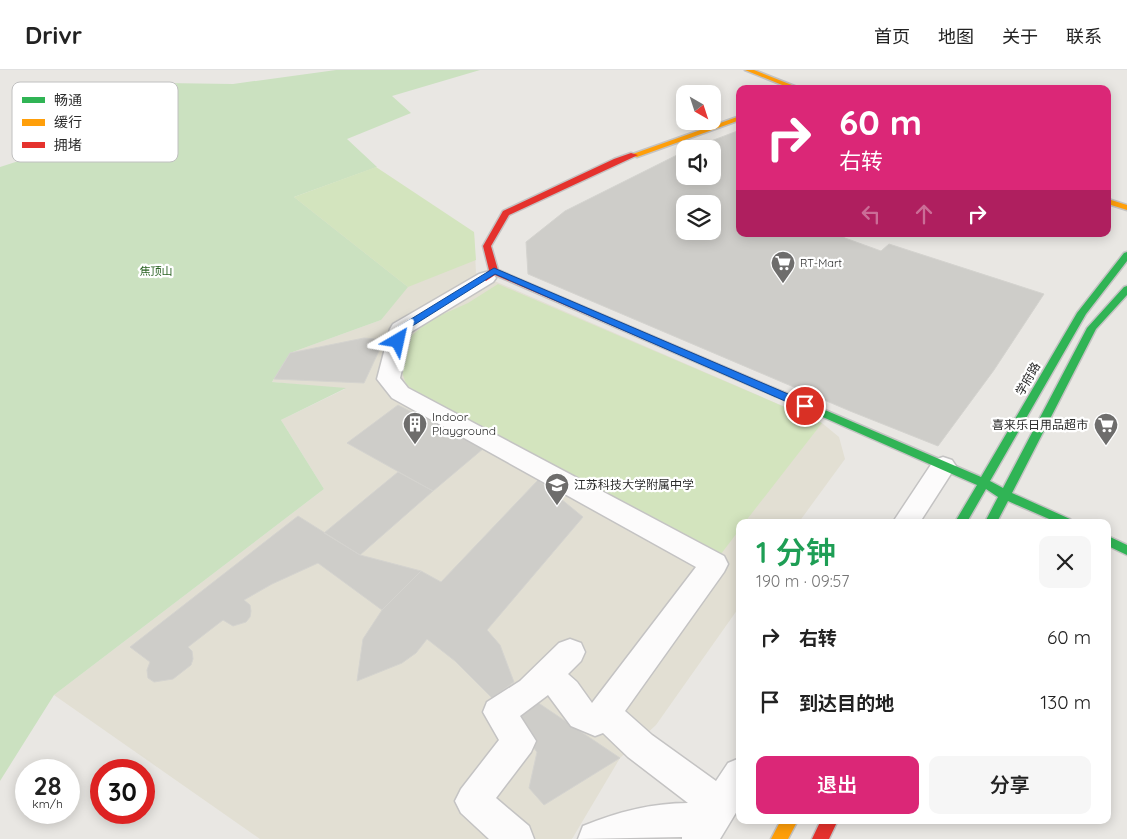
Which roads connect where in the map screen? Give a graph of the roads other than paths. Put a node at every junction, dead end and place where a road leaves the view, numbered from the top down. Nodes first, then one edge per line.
1 (748, 70) edge
2 (788, 85) edge
3 (736, 119) edge
4 (1111, 202) edge
5 (1127, 208) edge
6 (1127, 254) edge
7 (490, 274) junction
8 (1127, 289) edge
9 (943, 466) junction
10 (984, 483) junction
11 (1006, 495) junction
12 (908, 519) edge
13 (963, 519) edge
14 (993, 519) edge
15 (1059, 519) edge
16 (1111, 542) edge
17 (1127, 550) edge
18 (570, 652) dead end
19 (540, 680) junction
20 (604, 713) junction
21 (736, 780) edge
22 (711, 821) edge
23 (788, 824) edge
24 (828, 824) edge
25 (516, 839) edge
26 (596, 839) edge
27 (779, 839) edge
28 (820, 839) edge

1 - 2 street
3 - 7 street
4 - 5 street
6 - 10 street, 学府路
7 - 9 street
7 - 20 street
8 - 11 street
9 - 10 street
9 - 12 street
10 - 11 street
10 - 13 street, 学府路
11 - 14 street
11 - 15 street
16 - 17 street
18 - 19 street
19 - 20 street
19 - 25 street
20 - 22 street
21 - 22 street
22 - 26 street
23 - 27 street
24 - 28 street

